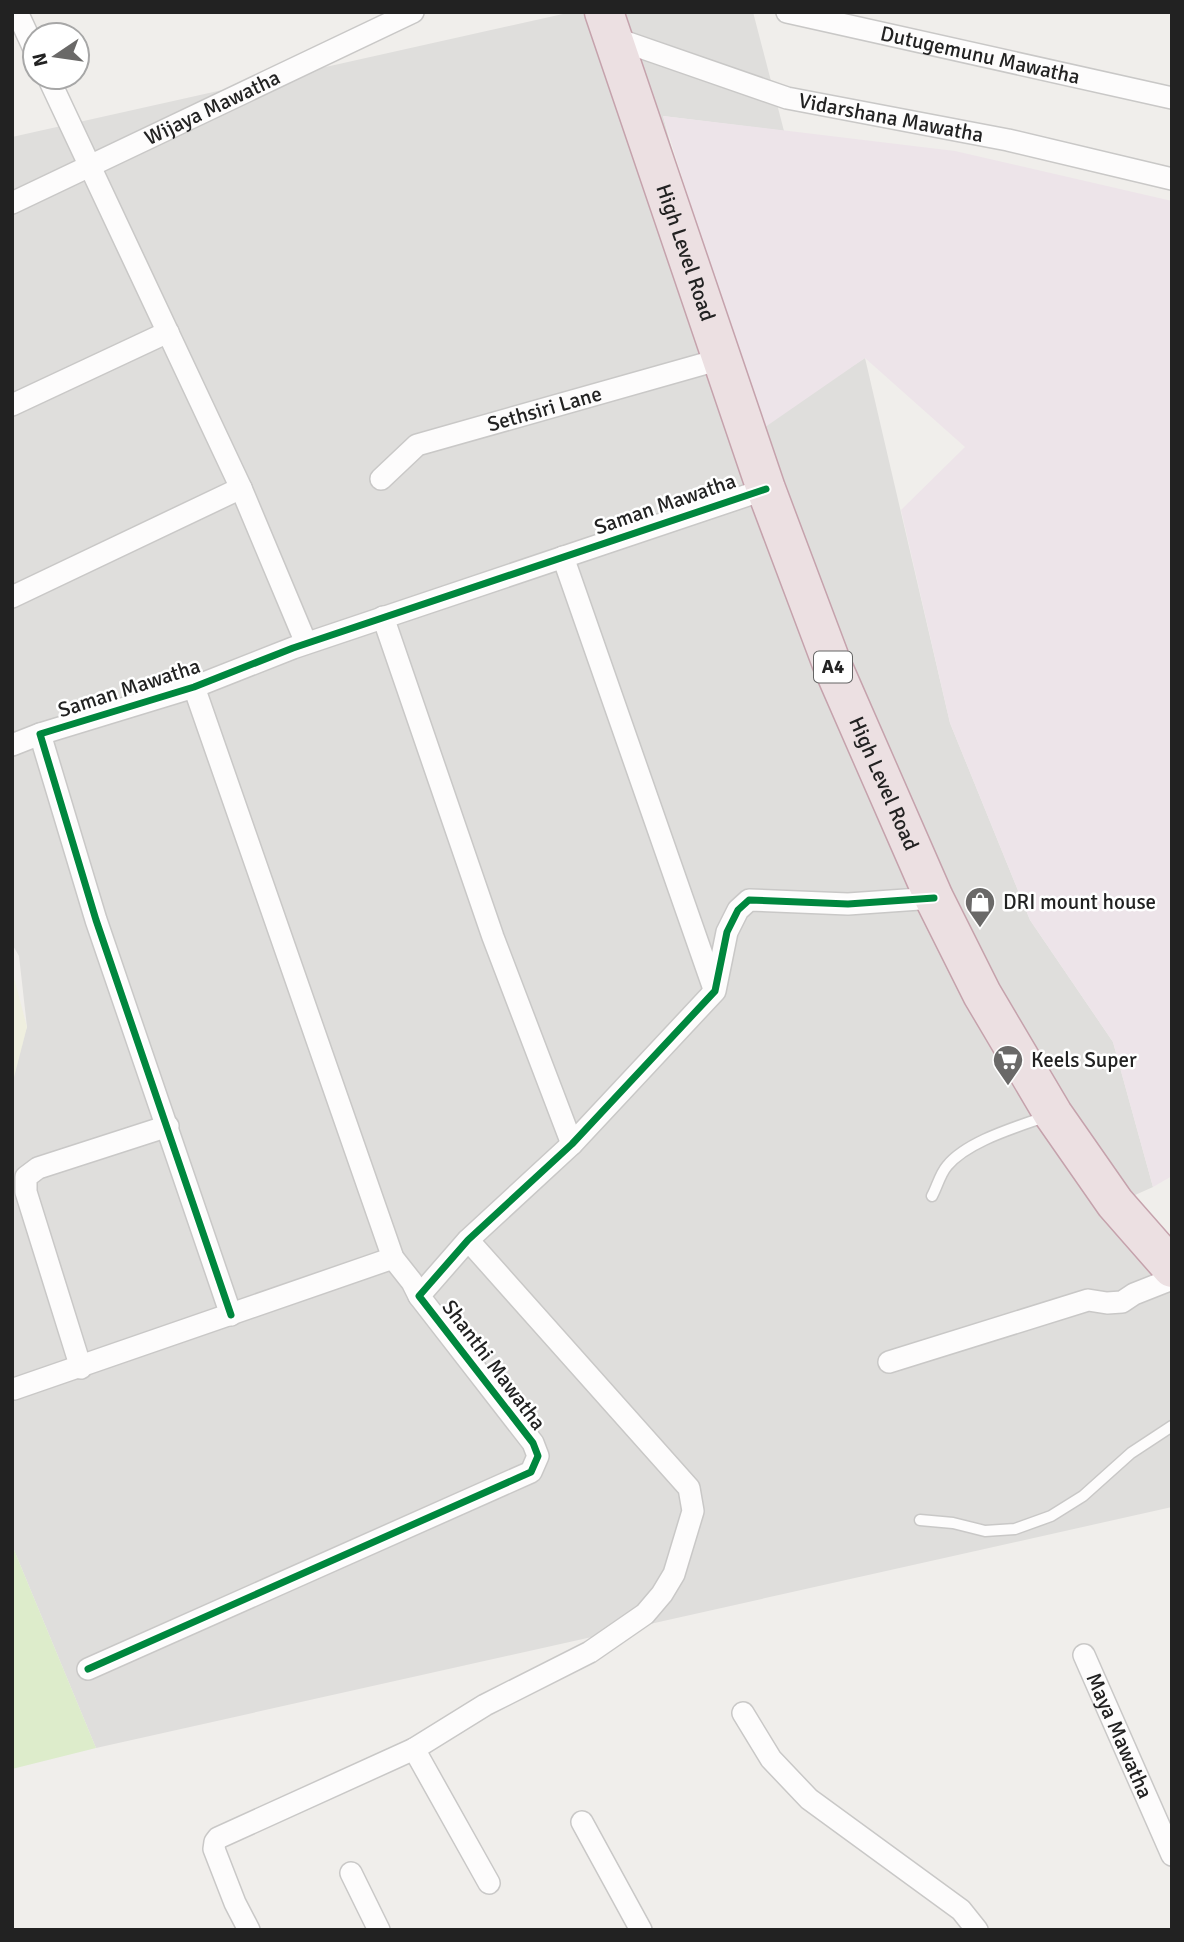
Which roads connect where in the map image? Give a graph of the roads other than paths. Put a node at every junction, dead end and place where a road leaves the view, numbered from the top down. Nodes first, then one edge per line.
1 (413, 12) edge
2 (787, 12) edge
3 (609, 25) edge
4 (54, 91) edge
5 (1172, 98) edge
6 (89, 165) junction
7 (1172, 179) edge
8 (12, 203) edge
9 (168, 332) junction
10 (721, 359) junction
11 (12, 405) edge
12 (381, 480) dead end
13 (241, 488) junction
14 (766, 489) junction
15 (562, 557) junction
16 (12, 597) edge
17 (383, 617) junction
18 (306, 643) junction
19 (194, 687) junction
20 (40, 734) junction
21 (12, 744) edge
22 (934, 898) junction
23 (715, 991) junction
24 (1053, 1114) junction
25 (168, 1126) junction
26 (572, 1144) junction
27 (932, 1196) dead end
28 (468, 1240) junction
29 (393, 1258) junction
30 (1172, 1268) edge
31 (1172, 1279) edge
32 (419, 1296) junction
33 (231, 1315) junction
34 (889, 1362) dead end
35 (80, 1368) junction
36 (14, 1389) edge
37 (1172, 1426) edge
38 (919, 1520) dead end
39 (1084, 1655) dead end
40 (88, 1669) dead end
41 (743, 1713) dead end
42 (414, 1749) junction
43 (582, 1822) dead end
44 (1172, 1855) edge
45 (351, 1874) dead end
46 (489, 1883) dead end
47 (249, 1930) edge
48 (379, 1930) edge
49 (641, 1930) edge
50 (976, 1930) edge

1 - 6 street, Wijaya Mawatha
2 - 5 street, Dutugemunu Mawatha
3 - 7 street, Vidarshana Mawatha
3 - 10 highway, High Level Road / A4
4 - 6 street
6 - 8 street, Wijaya Mawatha
6 - 9 street
9 - 11 street
9 - 13 street
10 - 12 street, Sethsiri Lane
10 - 14 highway, High Level Road / A4
13 - 16 street
13 - 18 street
14 - 15 street, Saman Mawatha
14 - 22 highway, High Level Road / A4
15 - 17 street, Saman Mawatha
15 - 23 street
17 - 18 street, Saman Mawatha
17 - 26 street
18 - 19 street, Saman Mawatha
19 - 20 street, Saman Mawatha
19 - 29 street
20 - 21 street
20 - 25 street, Saman Mawatha
22 - 23 street
22 - 24 highway, High Level Road / A4
23 - 26 street, Shanthi Mawatha
24 - 27 lane
24 - 30 highway, High Level Road / A4
25 - 33 street, Saman Mawatha
25 - 35 street
26 - 28 street, Shanthi Mawatha
28 - 32 street, Shanthi Mawatha
28 - 42 street
29 - 32 street
29 - 33 street
31 - 34 street
32 - 40 street, Shanthi Mawatha
33 - 35 street
35 - 36 street
37 - 38 lane
39 - 44 street, Maya Mawatha
41 - 50 street
42 - 46 street
42 - 47 street
43 - 49 street
45 - 48 street

